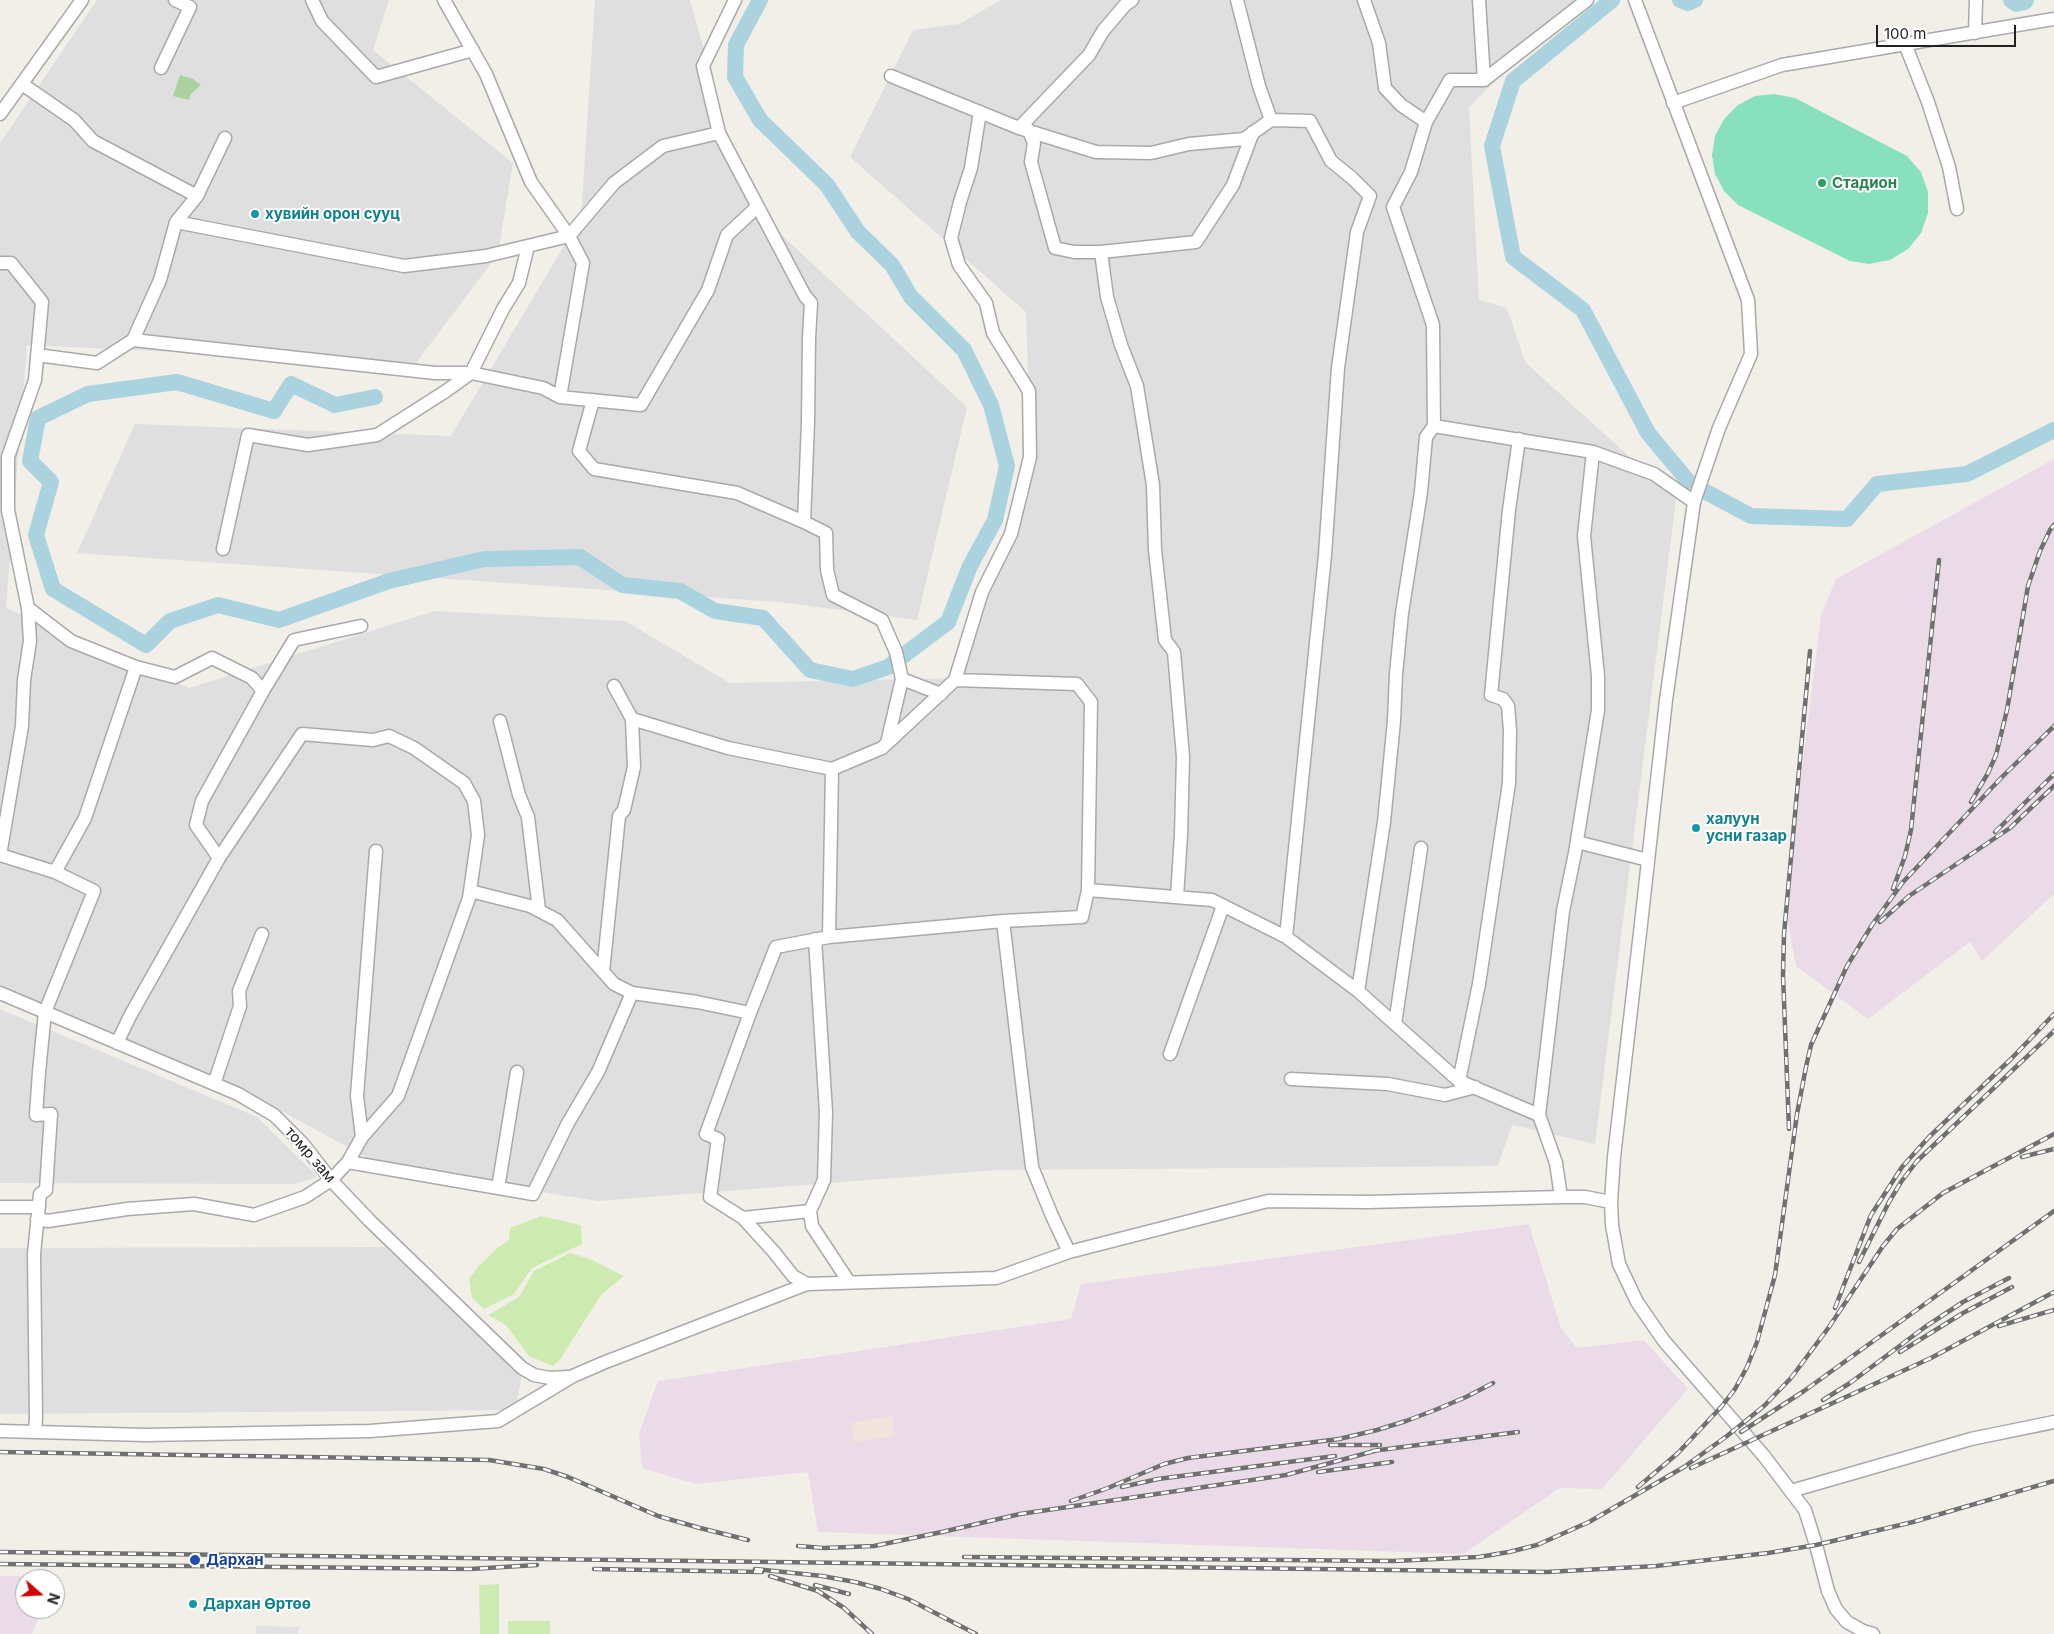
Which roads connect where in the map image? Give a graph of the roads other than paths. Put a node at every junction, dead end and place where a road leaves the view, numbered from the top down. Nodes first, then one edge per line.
1 (82, 0) edge
2 (175, 0) edge
3 (312, 0) edge
4 (444, 0) edge
5 (735, 0) edge
6 (1132, 0) edge
7 (1237, 0) edge
8 (1364, 0) edge
9 (1479, 0) edge
10 (1587, 0) edge
11 (1635, 0) edge
12 (1976, 0) edge
13 (2054, 19) edge
14 (1975, 32) junction
15 (1905, 44) junction
16 (473, 50) junction
17 (161, 68) dead end
18 (891, 76) dead end
19 (1484, 80) junction
20 (22, 84) junction
21 (1673, 103) junction
22 (980, 112) junction
23 (0, 114) edge
24 (1271, 120) junction
25 (1426, 122) junction
26 (1023, 128) junction
27 (1253, 132) junction
28 (718, 133) junction
29 (225, 138) dead end
30 (196, 196) junction
31 (757, 207) junction
32 (1957, 209) dead end
33 (176, 222) junction
34 (569, 236) junction
35 (528, 246) junction
36 (1101, 252) junction
37 (0, 263) edge
38 (133, 340) junction
39 (37, 355) junction
40 (471, 373) junction
41 (560, 397) junction
42 (593, 400) junction
43 (1434, 426) junction
44 (1519, 438) junction
45 (1593, 452) junction
46 (4, 457) edge
47 (1694, 502) junction
48 (804, 522) junction
49 (223, 549) dead end
50 (28, 608) junction
51 (361, 626) dead end
52 (136, 667) junction
53 (902, 679) junction
54 (955, 680) junction
55 (614, 686) dead end
56 (263, 691) junction
57 (941, 694) junction
58 (632, 719) junction
59 (500, 721) dead end
60 (887, 743) junction
61 (832, 769) junction
62 (1577, 842) junction
63 (1421, 848) dead end
64 (376, 851) dead end
65 (219, 858) junction
66 (1648, 860) junction
67 (55, 872) junction
68 (1088, 890) junction
69 (470, 891) junction
70 (1177, 897) junction
71 (1224, 906) junction
72 (538, 910) junction
73 (1003, 921) junction
74 (262, 934) dead end
75 (829, 937) junction
76 (1286, 937) junction
77 (815, 940) junction
78 (603, 972) junction
79 (1358, 991) junction
80 (0, 993) edge
81 (632, 993) junction
82 (46, 1012) junction
83 (750, 1013) junction
84 (1395, 1024) junction
85 (117, 1043) junction
86 (1170, 1054) dead end
87 (517, 1072) dead end
88 (1291, 1080) dead end
89 (1459, 1081) junction
90 (214, 1084) junction
91 (1475, 1087) junction
92 (1539, 1115) junction
93 (362, 1137) junction
94 (348, 1162) junction
95 (331, 1180) junction
96 (498, 1188) junction
97 (1561, 1197) junction
98 (1611, 1202) junction
99 (0, 1207) edge
100 (810, 1212) junction
101 (38, 1213) junction
102 (743, 1218) junction
103 (1069, 1252) junction
104 (849, 1282) junction
105 (807, 1284) junction
106 (573, 1376) junction
107 (2054, 1422) edge
108 (0, 1431) edge
109 (35, 1432) junction
110 (1791, 1491) junction
111 (1873, 1634) edge

1 - 20 street
2 - 17 street
3 - 16 street
4 - 16 street
5 - 28 street
6 - 26 street
7 - 24 street
8 - 25 street
9 - 19 street
10 - 19 street
11 - 21 street
12 - 14 street
13 - 14 street
14 - 15 street
15 - 21 street
15 - 32 street
16 - 34 street
18 - 22 street
19 - 25 street
20 - 23 street
20 - 30 street
21 - 47 street
22 - 26 street
22 - 54 street
24 - 27 street
24 - 76 street
25 - 43 street
26 - 27 street
26 - 36 street
27 - 36 street
28 - 31 street
28 - 34 street
29 - 30 street
30 - 33 street
31 - 42 street
31 - 48 street
33 - 35 street
33 - 38 street
34 - 35 street
34 - 41 street
35 - 40 street
36 - 70 street
37 - 39 street
38 - 39 street
38 - 40 street
39 - 46 street
40 - 41 street
40 - 49 street
41 - 42 street
42 - 48 street
43 - 44 street
43 - 79 street
44 - 45 street
44 - 89 street
45 - 47 street
45 - 62 street
46 - 50 street
47 - 66 street
48 - 53 street
50 - 52 street
50 - 67 street
51 - 56 street
52 - 56 street
52 - 67 street
53 - 57 street
53 - 60 street
54 - 57 street
54 - 68 street
55 - 58 street
56 - 65 street
57 - 60 street
58 - 61 street
58 - 78 street
59 - 72 street
60 - 61 street
61 - 75 street
62 - 66 street
62 - 92 street
63 - 84 street
64 - 93 street
65 - 69 street
65 - 85 street
66 - 98 street
67 - 82 street
68 - 70 street
68 - 73 street
69 - 72 street
69 - 93 street
70 - 71 street
71 - 76 street
71 - 86 street
72 - 78 street
73 - 75 street
73 - 103 street
74 - 90 street
75 - 77 street
76 - 79 street
77 - 83 street
77 - 100 street
78 - 81 street
79 - 84 street
80 - 82 street, томр зам
81 - 83 street
81 - 96 street
82 - 85 street, томр зам
82 - 101 street
83 - 102 street
84 - 89 street
85 - 90 street, томр зам
87 - 96 street
88 - 91 street
89 - 91 street
90 - 95 street, томр зам
91 - 92 street
92 - 97 street
93 - 94 street
94 - 95 street
94 - 96 street
95 - 101 street
95 - 106 street, томр зам
97 - 98 street
97 - 103 street
98 - 110 street
99 - 101 street
100 - 102 street
100 - 104 street
101 - 109 street
102 - 105 street
103 - 104 street
104 - 105 street
105 - 106 street
106 - 109 street
107 - 110 street
108 - 109 street
110 - 111 street

